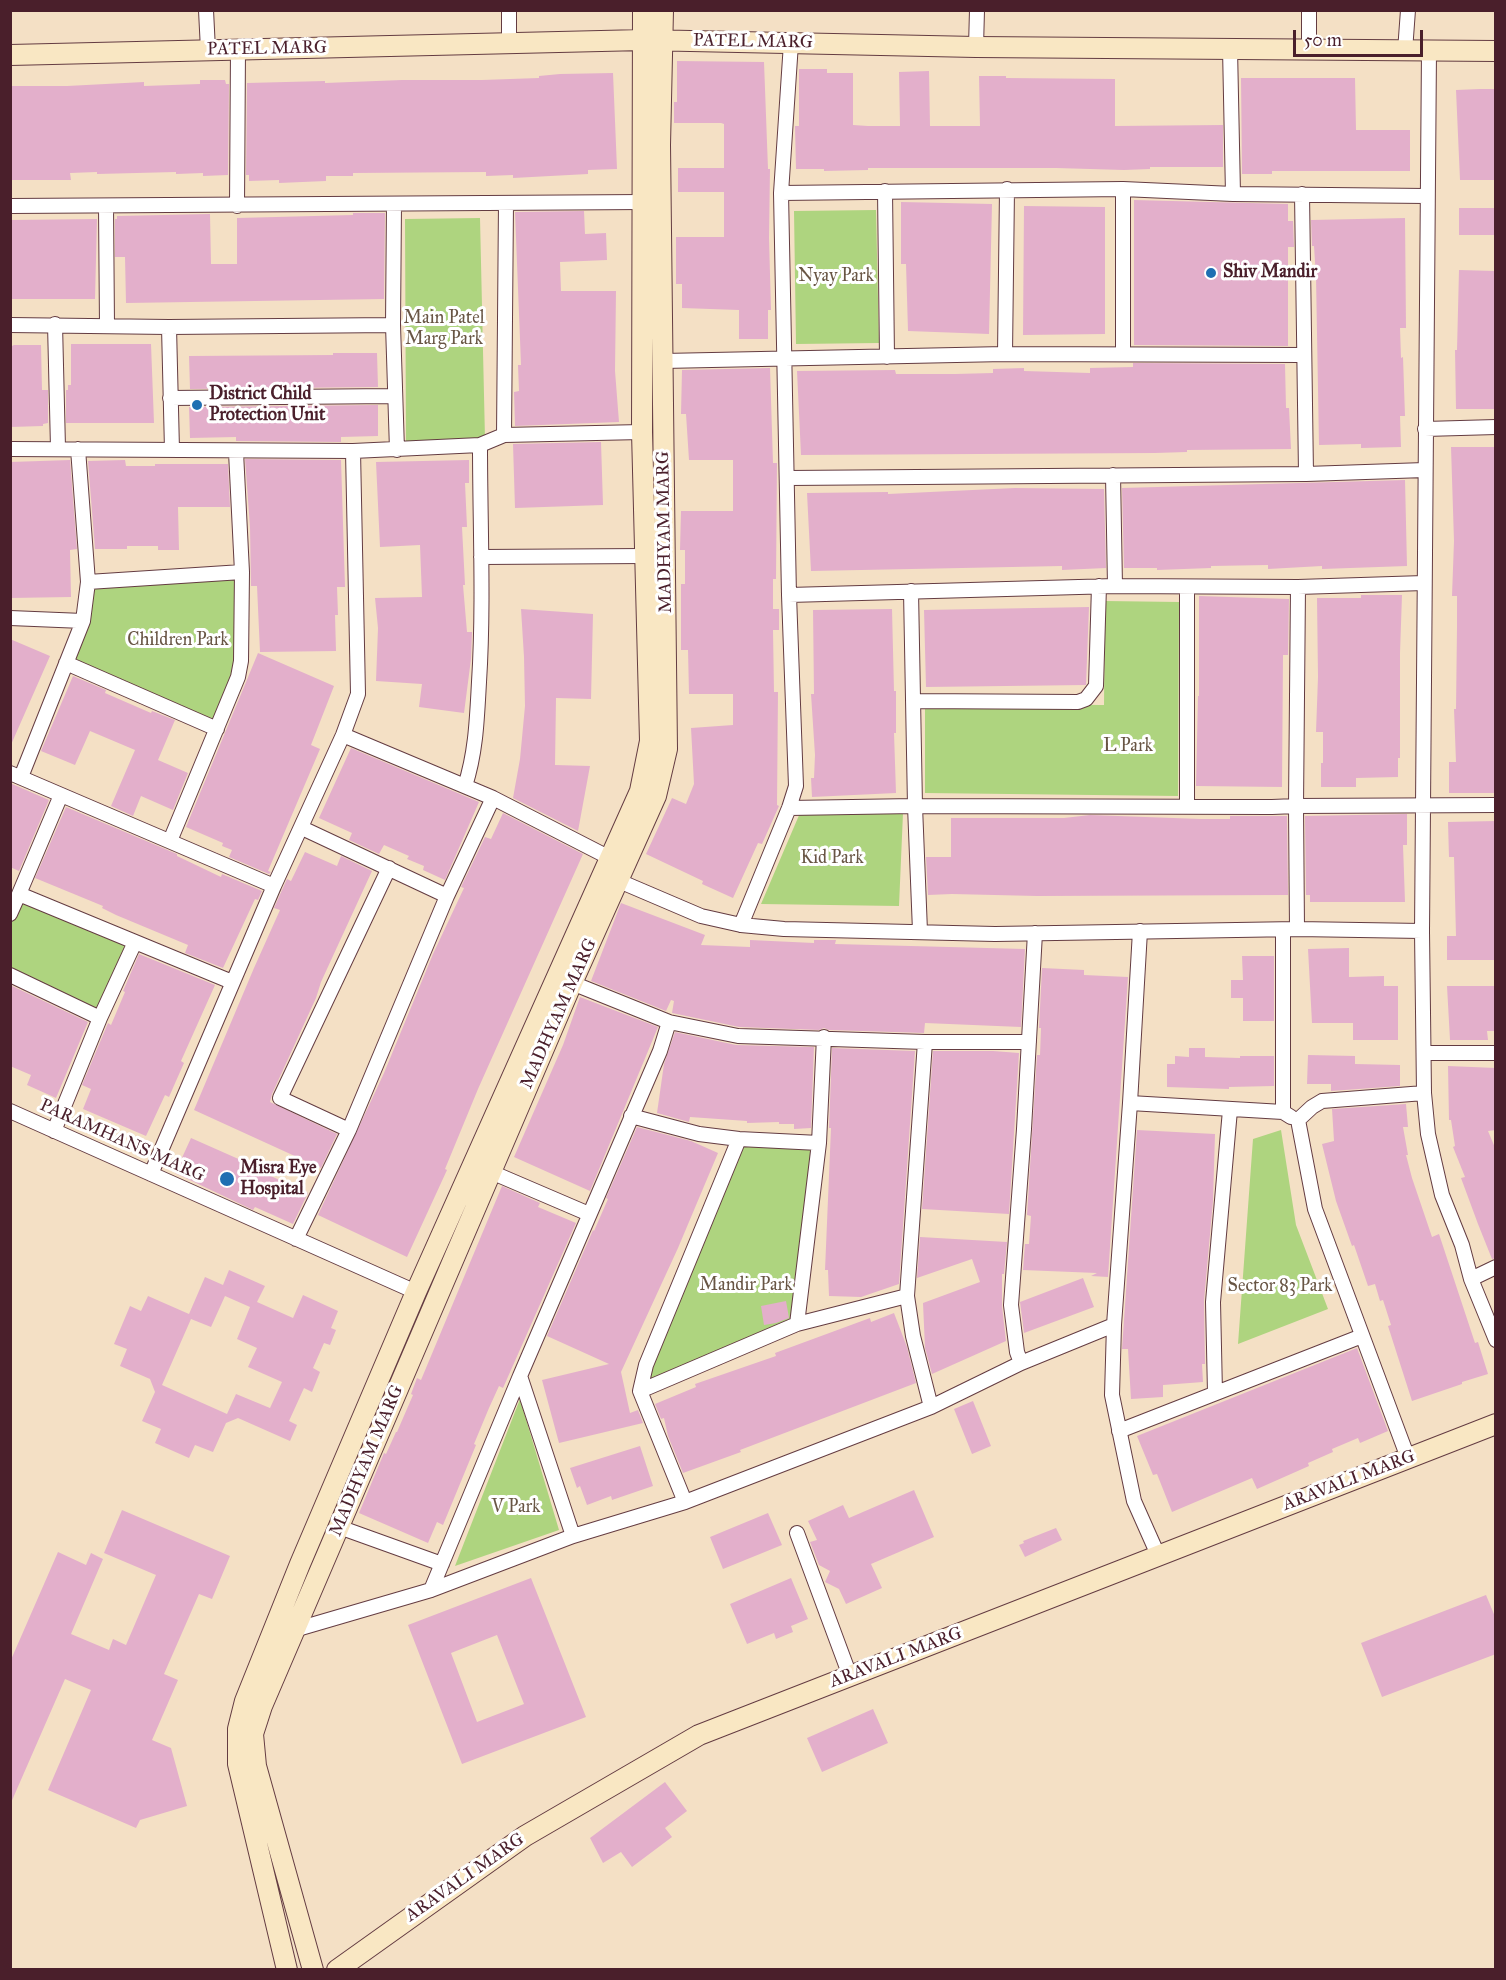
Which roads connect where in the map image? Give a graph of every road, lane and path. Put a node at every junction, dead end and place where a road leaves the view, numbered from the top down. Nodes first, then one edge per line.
1 (206, 10) edge
2 (508, 10) edge
3 (643, 10) edge
4 (663, 10) edge
5 (977, 10) edge
6 (1309, 10) edge
7 (1408, 10) edge
8 (642, 40) junction
9 (663, 40) junction
10 (509, 43) junction
11 (791, 43) junction
12 (976, 47) junction
13 (1230, 48) junction
14 (1309, 48) junction
15 (238, 49) junction
16 (208, 50) junction
17 (1429, 50) junction
18 (1405, 51) junction
19 (1496, 51) edge
20 (10, 55) edge
21 (1007, 189) junction
22 (1123, 189) junction
23 (885, 191) junction
24 (781, 193) junction
25 (1233, 194) junction
26 (1302, 194) junction
27 (1426, 196) junction
28 (644, 202) junction
29 (506, 203) junction
30 (394, 204) junction
31 (10, 206) edge
32 (105, 206) junction
33 (237, 206) junction
34 (55, 324) junction
35 (10, 325) edge
36 (393, 325) junction
37 (107, 326) junction
38 (169, 327) junction
39 (1005, 354) junction
40 (1123, 354) junction
41 (1304, 354) junction
42 (887, 357) junction
43 (784, 358) junction
44 (663, 361) junction
45 (394, 396) junction
46 (170, 398) junction
47 (1496, 427) edge
48 (1425, 429) junction
49 (642, 432) junction
50 (504, 435) junction
51 (480, 445) junction
52 (58, 448) junction
53 (10, 449) edge
54 (78, 449) junction
55 (172, 450) junction
56 (398, 450) junction
57 (236, 452) junction
58 (353, 452) junction
59 (1425, 470) junction
60 (1306, 474) junction
61 (1113, 475) junction
62 (788, 478) junction
63 (645, 556) junction
64 (481, 557) junction
65 (242, 572) junction
66 (88, 582) junction
67 (1424, 583) junction
68 (1099, 586) junction
69 (1115, 586) junction
70 (1187, 587) junction
71 (1298, 587) junction
72 (911, 591) junction
73 (789, 595) junction
74 (10, 618) edge
75 (83, 621) junction
76 (66, 663) junction
77 (913, 701) junction
78 (216, 729) junction
79 (343, 735) junction
80 (16, 775) edge
81 (465, 786) junction
82 (62, 795) junction
83 (493, 798) junction
84 (1423, 805) junction
85 (915, 806) junction
86 (1296, 806) junction
87 (1496, 806) edge
88 (1187, 807) junction
89 (789, 808) junction
90 (302, 828) junction
91 (170, 841) junction
92 (389, 868) junction
93 (611, 871) junction
94 (274, 886) junction
95 (19, 894) junction
96 (447, 896) junction
97 (10, 914) edge
98 (741, 925) junction
99 (1290, 930) junction
100 (920, 931) junction
101 (1140, 931) junction
102 (1422, 931) junction
103 (1035, 933) junction
104 (135, 942) junction
105 (10, 975) edge
106 (232, 982) junction
107 (572, 983) junction
108 (100, 1018) junction
109 (669, 1022) junction
110 (824, 1037) junction
111 (926, 1042) junction
112 (1029, 1042) junction
113 (1424, 1053) junction
114 (1496, 1053) edge
115 (1424, 1093) junction
116 (1130, 1103) junction
117 (1230, 1110) junction
118 (10, 1111) edge
119 (1283, 1112) junction
120 (631, 1116) junction
121 (1298, 1120) junction
122 (349, 1130) junction
123 (54, 1131) junction
124 (739, 1139) junction
125 (819, 1143) junction
126 (491, 1172) junction
127 (151, 1174) junction
128 (589, 1214) junction
129 (296, 1239) junction
130 (1496, 1267) edge
131 (1471, 1279) junction
132 (416, 1292) junction
133 (908, 1296) junction
134 (797, 1324) junction
135 (1114, 1326) junction
136 (1362, 1336) junction
137 (1496, 1340) edge
138 (1021, 1363) junction
139 (520, 1376) junction
140 (640, 1391) junction
141 (1215, 1393) junction
142 (932, 1407) junction
143 (1496, 1424) edge
144 (1119, 1431) junction
145 (1408, 1458) junction
146 (685, 1502) junction
147 (339, 1527) junction
148 (797, 1533) dead end
149 (573, 1536) junction
150 (1158, 1555) junction
151 (442, 1564) junction
152 (431, 1590) junction
153 (294, 1630) junction
154 (850, 1676) junction
155 (287, 1970) edge
156 (313, 1970) edge
157 (337, 1970) edge

1 - 16 street
2 - 10 street
3 - 8 street, MADHYAM MARG
4 - 9 street, MADHYAM MARG
5 - 12 street
6 - 14 street
7 - 18 street
8 - 9 street, PATEL MARG
8 - 10 street, PATEL MARG
8 - 28 street, MADHYAM MARG
9 - 11 street, PATEL MARG
9 - 44 street, MADHYAM MARG
10 - 15 street, PATEL MARG
11 - 12 street, PATEL MARG
11 - 24 street
12 - 13 street, PATEL MARG
13 - 14 street, PATEL MARG
13 - 25 street
14 - 18 street, PATEL MARG
15 - 16 street, PATEL MARG
15 - 33 street
16 - 20 street, PATEL MARG
17 - 18 street, PATEL MARG
17 - 19 street, PATEL MARG
17 - 27 street
21 - 22 street
21 - 23 street
21 - 39 street
22 - 25 street
22 - 40 street
23 - 24 street
23 - 42 street
24 - 43 street
25 - 26 street
26 - 27 street
26 - 41 street
27 - 48 street
28 - 29 street
28 - 49 street, MADHYAM MARG
29 - 30 street
29 - 50 street
30 - 33 street
30 - 36 street
31 - 32 street
32 - 33 street
32 - 37 street
34 - 35 street
34 - 37 street
34 - 52 street
36 - 38 street
36 - 45 street
37 - 38 street
38 - 46 street
39 - 40 street
39 - 42 street
40 - 41 street
41 - 60 street
42 - 43 street
43 - 44 street
43 - 62 street
44 - 93 street, MADHYAM MARG
45 - 46 street
45 - 56 street
46 - 55 street
47 - 48 street
48 - 59 street
49 - 50 street
49 - 63 street, MADHYAM MARG
50 - 51 street
51 - 56 street
51 - 64 street
52 - 53 street
52 - 54 street
54 - 55 street
54 - 66 street
55 - 57 street
56 - 58 street
57 - 58 street
57 - 65 street
58 - 79 street
59 - 60 street
59 - 67 street
60 - 61 street
61 - 62 street
61 - 69 street
62 - 73 street
63 - 64 street
63 - 93 street, MADHYAM MARG
64 - 81 street
65 - 66 street
65 - 78 street
66 - 75 street
67 - 71 street
67 - 84 street
68 - 69 street
68 - 72 street
68 - 77 street
69 - 70 street
70 - 71 street
70 - 88 street
71 - 86 street
72 - 73 street
72 - 77 street
73 - 89 street
74 - 75 street
75 - 76 street
76 - 78 street
76 - 80 street
77 - 85 street
78 - 91 street
79 - 81 street
79 - 90 street
80 - 82 street
81 - 83 street
82 - 91 street
82 - 95 street
83 - 93 street
83 - 96 street
84 - 86 street
84 - 87 street
84 - 102 street
85 - 88 street
85 - 89 street
85 - 100 street
86 - 88 street
86 - 99 street
89 - 98 street
90 - 92 street
90 - 94 street
91 - 94 street
92 - 96 street
92 - 122 street
93 - 98 street
93 - 107 street, MADHYAM MARG
93 - 132 street, MADHYAM MARG
94 - 106 street
95 - 97 street
95 - 104 street
96 - 122 street
98 - 100 street
99 - 101 street
99 - 102 street
99 - 119 street
100 - 103 street
101 - 103 street
101 - 116 street
102 - 113 street
103 - 112 street
104 - 106 street
104 - 108 street
105 - 108 street
106 - 127 street
107 - 109 street
107 - 126 street, MADHYAM MARG
108 - 123 street
109 - 110 street
109 - 120 street
110 - 111 street
110 - 125 street
111 - 112 street
111 - 133 street
112 - 138 street
113 - 114 street
113 - 115 street
115 - 121 street
115 - 131 street
116 - 117 street
116 - 135 street
117 - 119 street
117 - 141 street
118 - 123 street, PARAMHANS MARG
119 - 121 street
120 - 124 street
120 - 128 street
121 - 136 street
122 - 129 street
123 - 127 street, PARAMHANS MARG
124 - 125 street
124 - 140 street
125 - 134 street
126 - 128 street
126 - 147 street, MADHYAM MARG
127 - 129 street, PARAMHANS MARG
128 - 139 street
129 - 132 street, PARAMHANS MARG
130 - 131 street
131 - 137 street
132 - 155 street, MADHYAM MARG
133 - 134 street
133 - 142 street
134 - 140 street
135 - 138 street
135 - 144 street
136 - 141 street
136 - 145 street
138 - 142 street
139 - 149 street
139 - 151 street
140 - 146 street
141 - 144 street
142 - 146 street
143 - 145 street, ARAVALI MARG
144 - 150 street
145 - 150 street, ARAVALI MARG
146 - 149 street
147 - 151 street
147 - 153 street, MADHYAM MARG
148 - 154 street
149 - 152 street
150 - 154 street, ARAVALI MARG
151 - 152 street
152 - 153 street
153 - 156 street, MADHYAM MARG
154 - 157 street, ARAVALI MARG

